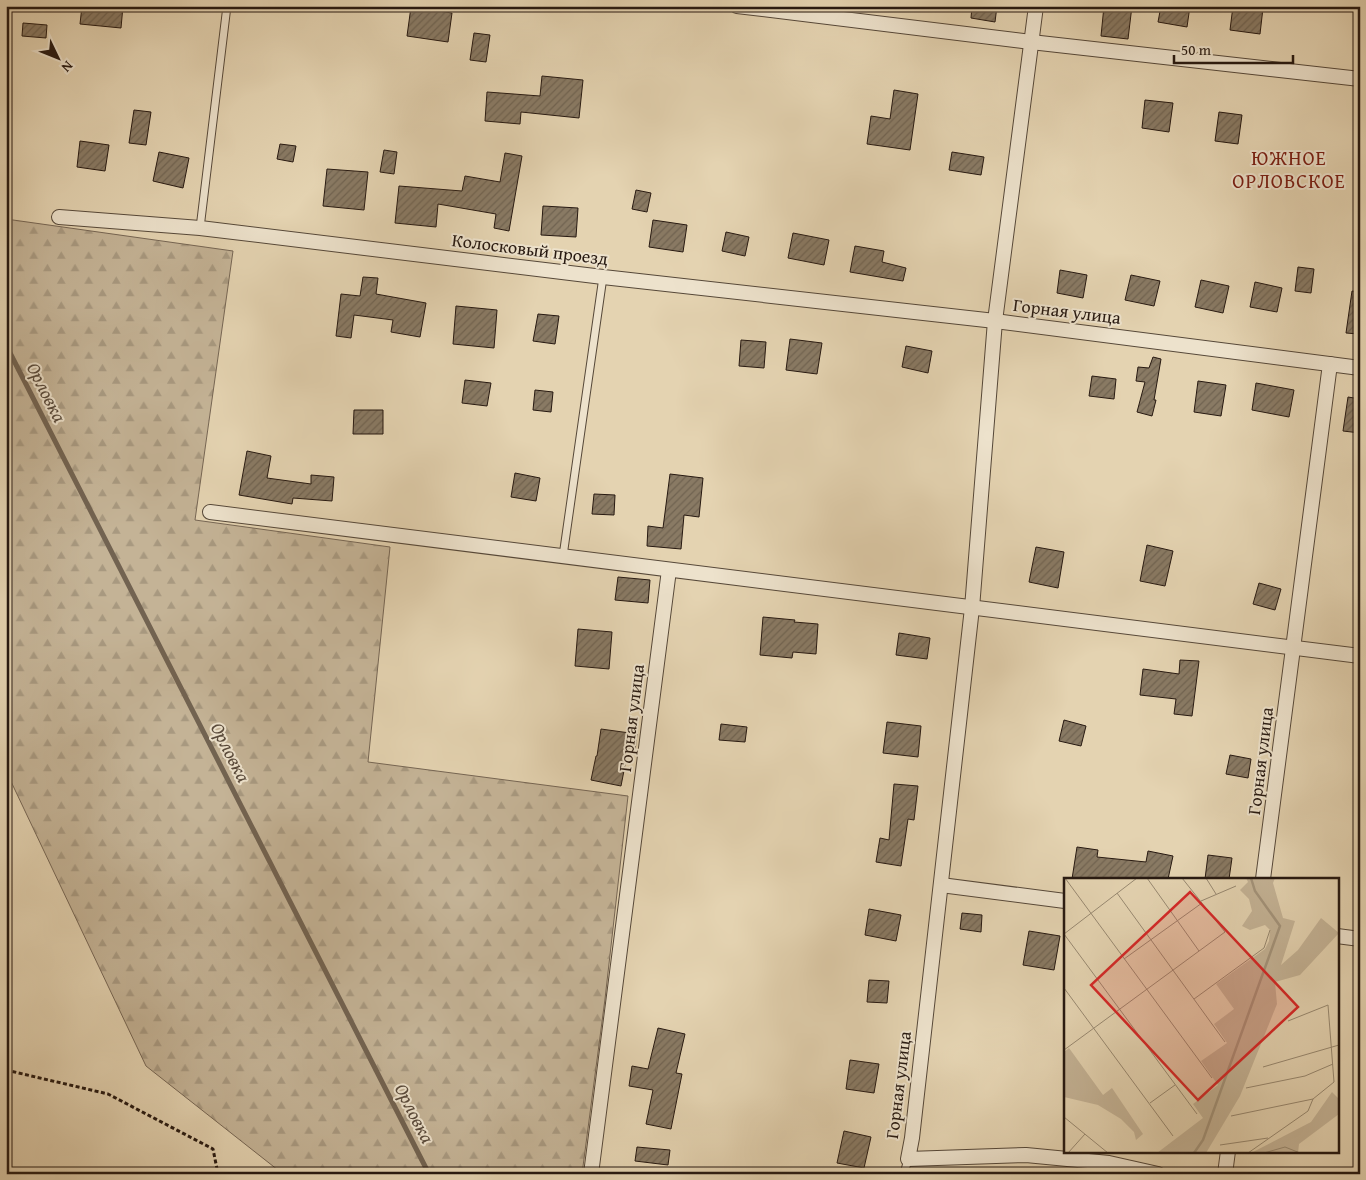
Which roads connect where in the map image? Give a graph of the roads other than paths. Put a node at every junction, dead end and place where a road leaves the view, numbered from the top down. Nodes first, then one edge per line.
1 (227, 6) edge
2 (738, 6) edge
3 (1036, 6) edge
4 (1031, 42) junction
5 (1360, 79) edge
6 (59, 216) dead end
7 (200, 228) junction
8 (604, 277) junction
9 (996, 321) junction
10 (1330, 364) junction
11 (1360, 368) edge
12 (210, 512) dead end
13 (562, 556) junction
14 (669, 570) junction
15 (972, 608) junction
16 (1293, 648) junction
17 (1360, 656) edge
18 (1263, 878) edge
19 (940, 884) junction
20 (1064, 901) edge
21 (1338, 936) edge
22 (1360, 939) edge
23 (1228, 1152) edge
24 (908, 1159) junction
25 (591, 1174) edge
26 (904, 1174) edge
27 (1158, 1174) edge
28 (1225, 1174) edge

1 - 7 lane
2 - 4 street
3 - 4 street
4 - 5 street
4 - 9 street
6 - 7 street, Колосковый проезд
7 - 8 street, Колосковый проезд
8 - 9 street, Колосковый проезд
8 - 13 lane
9 - 10 street, Горная улица
9 - 15 street, Горная улица
10 - 11 street, Горная улица
10 - 16 street, Горная улица
12 - 13 street
13 - 14 street
14 - 15 street
14 - 25 street, Горная улица
15 - 16 street
15 - 19 street, Горная улица
16 - 17 street
16 - 18 street, Горная улица
19 - 20 street
19 - 24 street, Горная улица
21 - 22 street
23 - 28 street
24 - 26 lane
24 - 27 street, Горная улица

